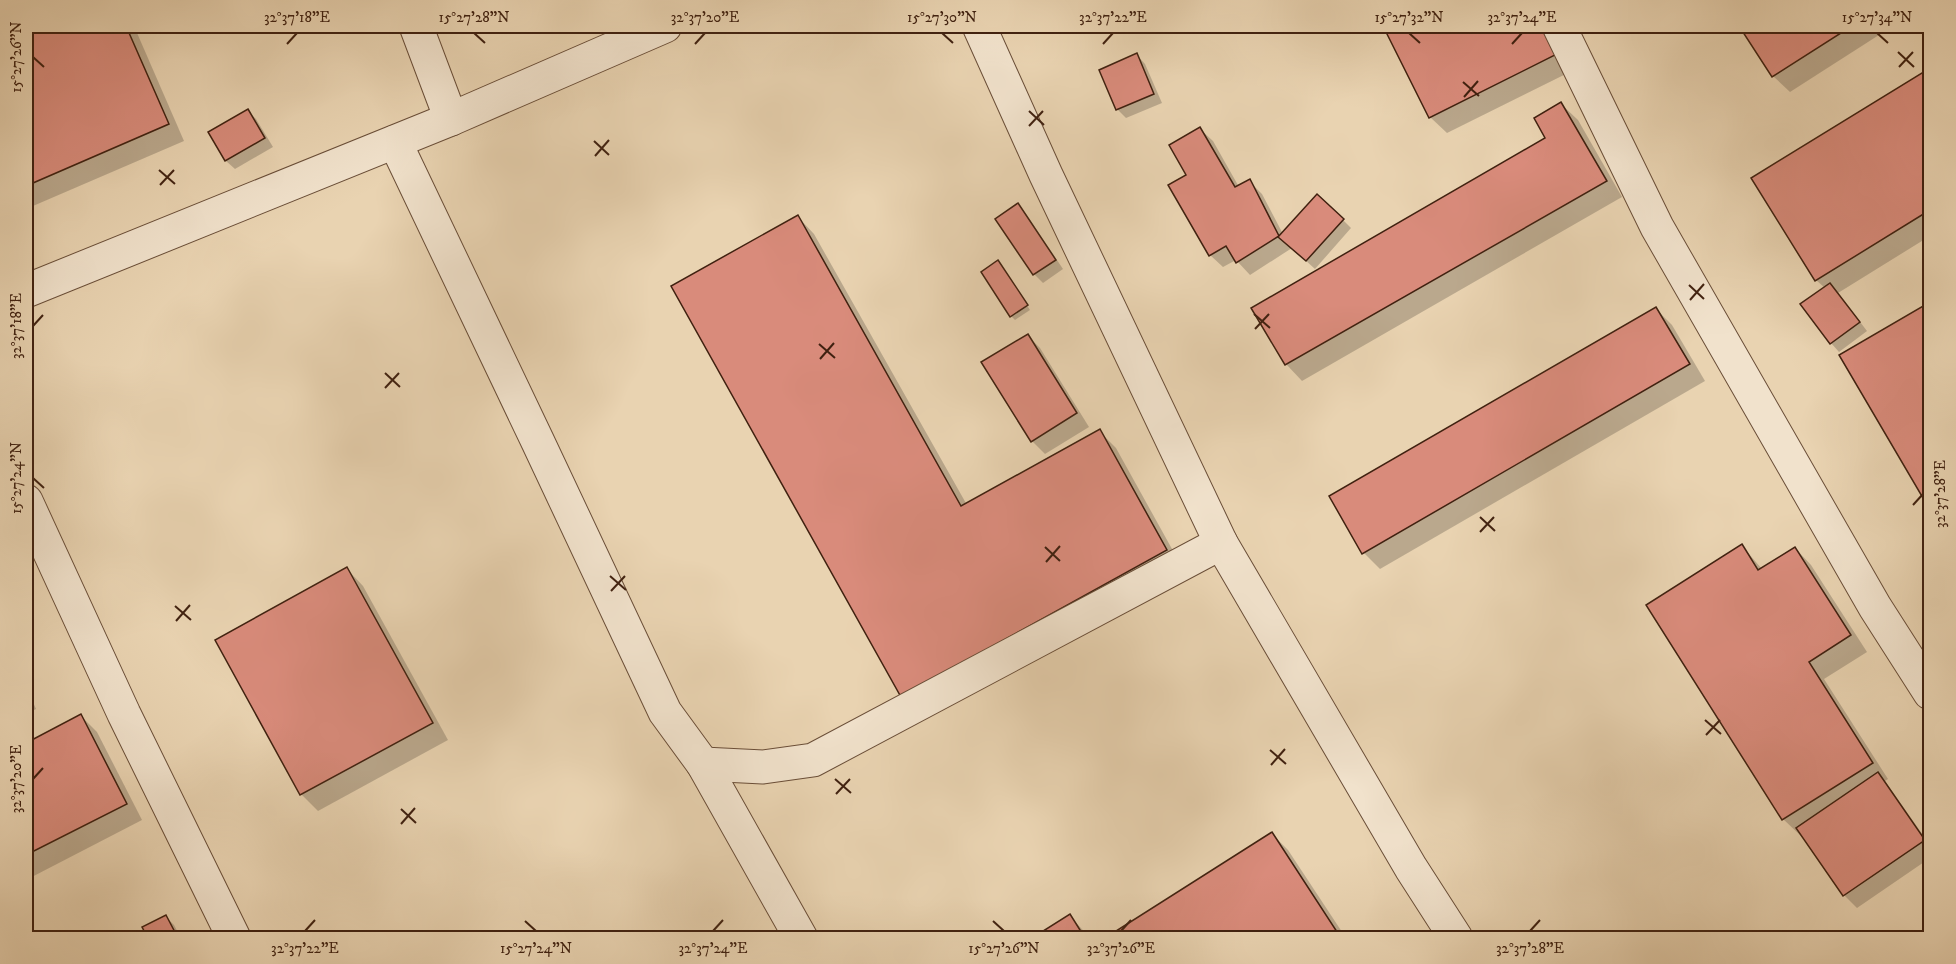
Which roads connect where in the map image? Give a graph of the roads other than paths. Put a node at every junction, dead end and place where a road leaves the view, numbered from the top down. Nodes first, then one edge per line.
1 (416, 26) edge
2 (665, 26) edge
3 (979, 26) edge
4 (1559, 26) edge
5 (451, 119) junction
6 (395, 142) junction
7 (26, 291) edge
8 (26, 501) edge
9 (1221, 543) junction
10 (1930, 693) edge
11 (702, 764) junction
12 (234, 939) edge
13 (801, 939) edge
14 (1456, 939) edge

1 - 5 street
2 - 5 street
3 - 9 street
4 - 10 street
5 - 6 street
6 - 7 street
6 - 11 street
8 - 12 street
9 - 11 street
9 - 14 street
11 - 13 street

